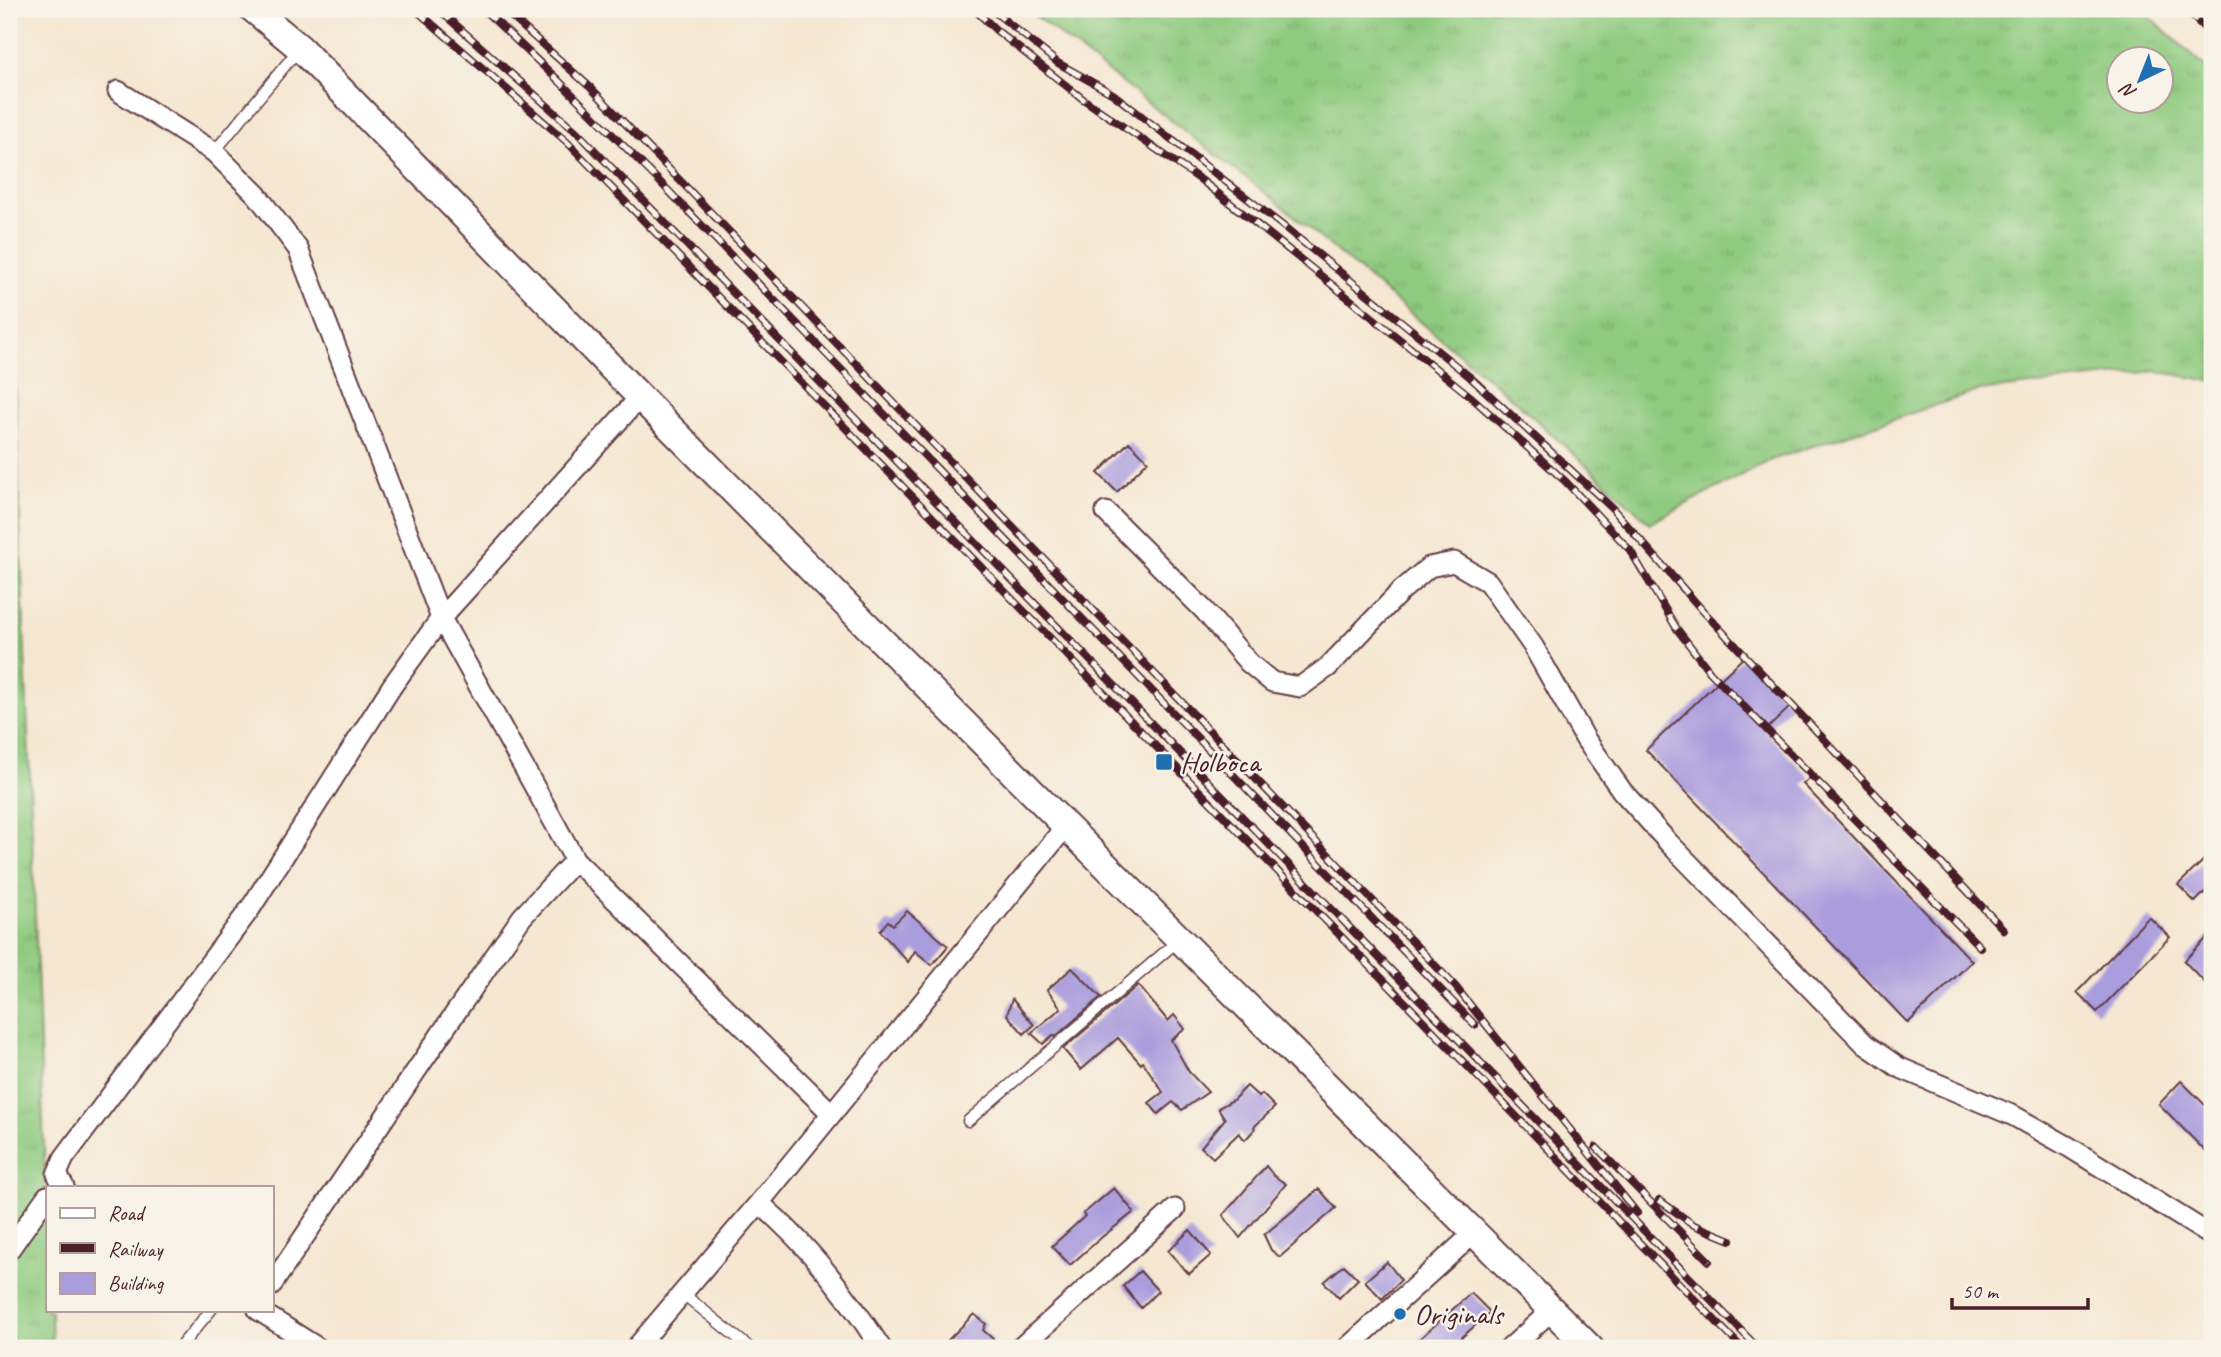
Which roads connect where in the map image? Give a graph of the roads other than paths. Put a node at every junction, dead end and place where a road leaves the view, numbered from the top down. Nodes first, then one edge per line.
1 (253, 9) edge
2 (300, 48) junction
3 (118, 90) dead end
4 (214, 152) junction
5 (640, 397) junction
6 (1106, 513) dead end
7 (441, 618) junction
8 (1066, 826) junction
9 (575, 860) junction
10 (1180, 939) junction
11 (831, 1113) junction
12 (968, 1121) dead end
13 (56, 1186) edge
14 (46, 1201) edge
15 (759, 1203) junction
16 (1175, 1209) dead end
17 (1474, 1234) junction
18 (2212, 1236) edge
19 (9, 1250) edge
20 (273, 1283) edge
21 (682, 1293) junction
22 (1552, 1310) junction
23 (209, 1312) edge
24 (261, 1312) edge
25 (179, 1348) edge
26 (318, 1348) edge
27 (636, 1348) edge
28 (750, 1348) edge
29 (881, 1348) edge
30 (1020, 1348) edge
31 (1347, 1348) edge
32 (1510, 1348) edge
33 (1590, 1348) edge

1 - 2 main road
2 - 4 lane
2 - 5 main road
3 - 4 street
4 - 7 street
5 - 7 street
5 - 8 main road
6 - 18 street
7 - 9 street
7 - 13 street
8 - 10 main road
8 - 11 street
9 - 11 street
9 - 20 street
10 - 12 lane
10 - 17 main road
11 - 15 street
14 - 19 street
15 - 21 street
15 - 29 street
16 - 30 street
17 - 22 main road
17 - 31 street
21 - 27 street
21 - 28 lane
22 - 32 street
22 - 33 main road
23 - 25 lane
24 - 26 street

